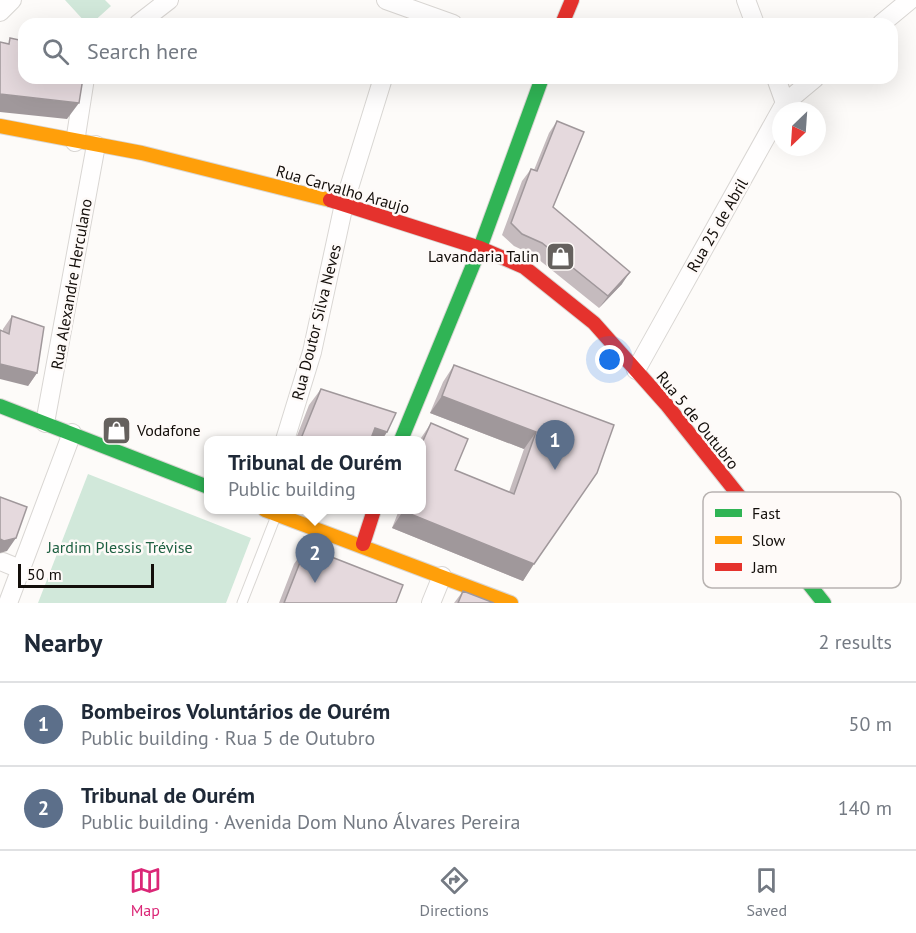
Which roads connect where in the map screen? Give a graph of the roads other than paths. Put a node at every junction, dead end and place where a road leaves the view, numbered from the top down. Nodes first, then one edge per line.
1 (12, 0) edge
2 (169, 0) edge
3 (386, 0) edge
4 (572, 0) edge
5 (746, 0) edge
6 (910, 0) edge
7 (0, 12) edge
8 (403, 16) edge
9 (146, 18) edge
10 (564, 18) edge
11 (753, 18) edge
12 (888, 18) edge
13 (84, 84) edge
14 (381, 84) edge
15 (540, 84) edge
16 (778, 84) edge
17 (808, 84) edge
18 (785, 102) edge
19 (786, 102) edge
20 (0, 126) edge
21 (772, 126) edge
22 (75, 142) junction
23 (96, 145) junction
24 (344, 204) junction
25 (480, 248) junction
26 (636, 370) junction
27 (0, 406) edge
28 (45, 423) junction
29 (72, 433) junction
30 (287, 436) edge
31 (403, 436) edge
32 (204, 485) edge
33 (735, 492) edge
34 (270, 514) edge
35 (277, 514) edge
36 (373, 514) edge
37 (363, 544) junction
38 (3, 562) dead end
39 (21, 569) junction
40 (442, 576) junction
41 (812, 588) edge
42 (8, 603) edge
43 (242, 603) edge
44 (432, 603) edge
45 (511, 603) edge
46 (824, 603) edge

1 - 7 street
2 - 9 street
3 - 8 street
4 - 10 street
5 - 11 street
6 - 12 street
13 - 22 street
14 - 24 street, Rua Doutor Silva Neves
15 - 25 street
16 - 18 street
17 - 19 street
20 - 22 street, Rua Carvalho Araujo
21 - 26 street, Rua 25 de Abril
22 - 23 street, Rua Carvalho Araujo
23 - 24 street, Rua Carvalho Araujo
23 - 28 street, Rua Alexandre Herculano
24 - 25 street, Rua Carvalho Araujo
24 - 30 street, Rua Doutor Silva Neves
25 - 26 street, Rua Carvalho Araujo
25 - 31 street
26 - 33 street, Rua 5 de Outubro
27 - 28 street
28 - 29 street
29 - 32 street
29 - 39 street
34 - 43 lane
35 - 37 street
36 - 37 street
37 - 40 street
38 - 39 street
39 - 42 street
40 - 44 street
40 - 45 street
41 - 46 street, Rua 5 de Outubro

